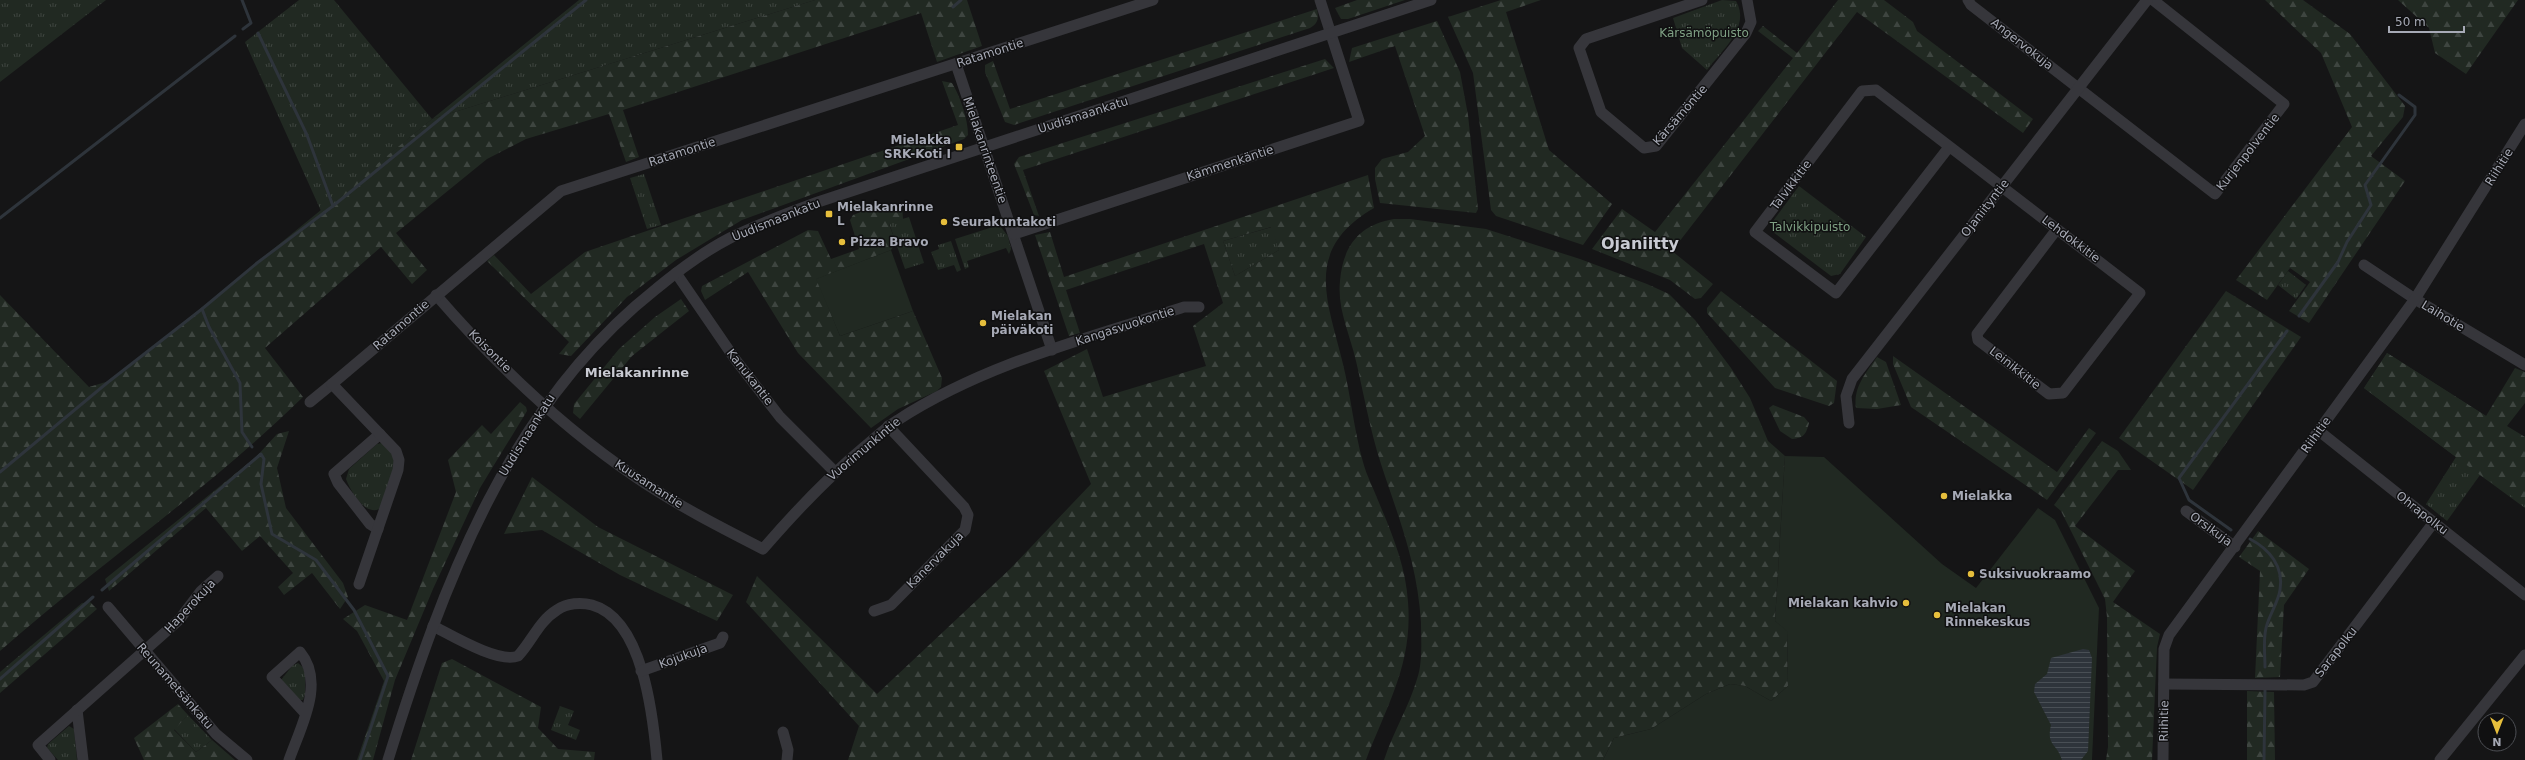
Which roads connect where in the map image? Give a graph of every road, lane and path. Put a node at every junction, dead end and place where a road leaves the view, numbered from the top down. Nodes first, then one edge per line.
1 (1153, 0) edge
2 (1320, 0) edge
3 (1431, 0) edge
4 (1702, 0) edge
5 (1747, 0) edge
6 (1968, 0) edge
7 (2147, 0) edge
8 (2153, 0) edge
9 (1330, 34) junction
10 (956, 64) junction
11 (2078, 87) junction
12 (2523, 131) edge
13 (985, 147) junction
14 (1949, 147) junction
15 (2002, 186) junction
16 (2057, 230) junction
17 (1014, 234) junction
18 (2364, 264) dead end
19 (676, 273) junction
20 (2140, 293) joint
21 (436, 295) junction
22 (2415, 299) junction
23 (1199, 307) dead end
24 (1052, 350) junction
25 (2524, 363) edge
26 (332, 384) junction
27 (310, 402) dead end
28 (546, 404) junction
29 (1849, 423) dead end
30 (888, 426) junction
31 (2319, 431) junction
32 (380, 434) junction
33 (835, 472) junction
34 (2186, 511) dead end
35 (2434, 522) junction
36 (378, 529) junction
37 (2235, 547) junction
38 (763, 549) joint
39 (218, 576) dead end
40 (359, 584) dead end
41 (2525, 595) edge
42 (108, 607) dead end
43 (874, 611) dead end
44 (433, 626) junction
45 (723, 637) dead end
46 (145, 652) junction
47 (2525, 655) edge
48 (641, 672) junction
49 (2164, 684) junction
50 (77, 710) junction
51 (305, 714) junction
52 (784, 732) dead end
53 (50, 760) edge
54 (83, 760) edge
55 (248, 760) edge
56 (289, 760) edge
57 (388, 760) edge
58 (657, 760) edge
59 (786, 760) edge
60 (2163, 760) edge
61 (2440, 760) edge

1 - 10 street, Ratamontie
2 - 9 street
3 - 9 street, Uudismaankatu
4 - 5 street, Kärsämöntie
6 - 11 street, Angervokuja
7 - 11 street, Ojaniityntie
8 - 11 street, Kurjenpolventie
9 - 13 street, Uudismaankatu
9 - 17 street, Kämmenkäntie
10 - 13 street, Mielakanrinteentie
10 - 21 street, Ratamontie
11 - 15 street, Ojaniityntie
12 - 22 street, Riihitie
13 - 17 street, Mielakanrinteentie
13 - 19 street, Uudismaankatu
14 - 14 street, Talvikkitie
14 - 15 street, Talvikkitie
15 - 16 street, Lehdokkitie
15 - 29 street, Ojaniityntie
16 - 20 street, Lehdokkitie
16 - 20 street, Leinikkitie
17 - 24 street, Mielakanrinteentie
18 - 22 street, Laihotie
19 - 28 street, Uudismaankatu
19 - 33 street, Kanukantie
21 - 26 street, Ratamontie
21 - 28 street, Koisontie
22 - 25 street, Laihotie
22 - 31 street, Riihitie
23 - 24 street, Kangasvuokontie
24 - 30 street, Vuorimunkintie
26 - 27 street, Ratamontie
26 - 32 street
28 - 38 street, Kuusamantie
28 - 44 street, Uudismaankatu
30 - 33 street, Vuorimunkintie
30 - 43 street, Kanervakuja
31 - 35 street, Ohrapolku
31 - 37 street, Riihitie
32 - 36 street
32 - 36 street
33 - 38 street, Vuorimunkintie
34 - 37 street, Orsikuja
35 - 41 street, Ohrapolku
35 - 49 street, Sarapolku
36 - 40 street
37 - 49 street, Riihitie
39 - 46 street, Haperokuja
42 - 46 street, Reunametsänkatu
44 - 48 street
44 - 57 street, Uudismaankatu
45 - 48 street, Kojukuja
46 - 50 street, Haperokuja
46 - 55 street, Reunametsänkatu
47 - 61 street
48 - 58 street
49 - 60 street, Riihitie
50 - 53 street, Haperokuja
50 - 54 street
51 - 51 street
51 - 56 street
52 - 59 street

